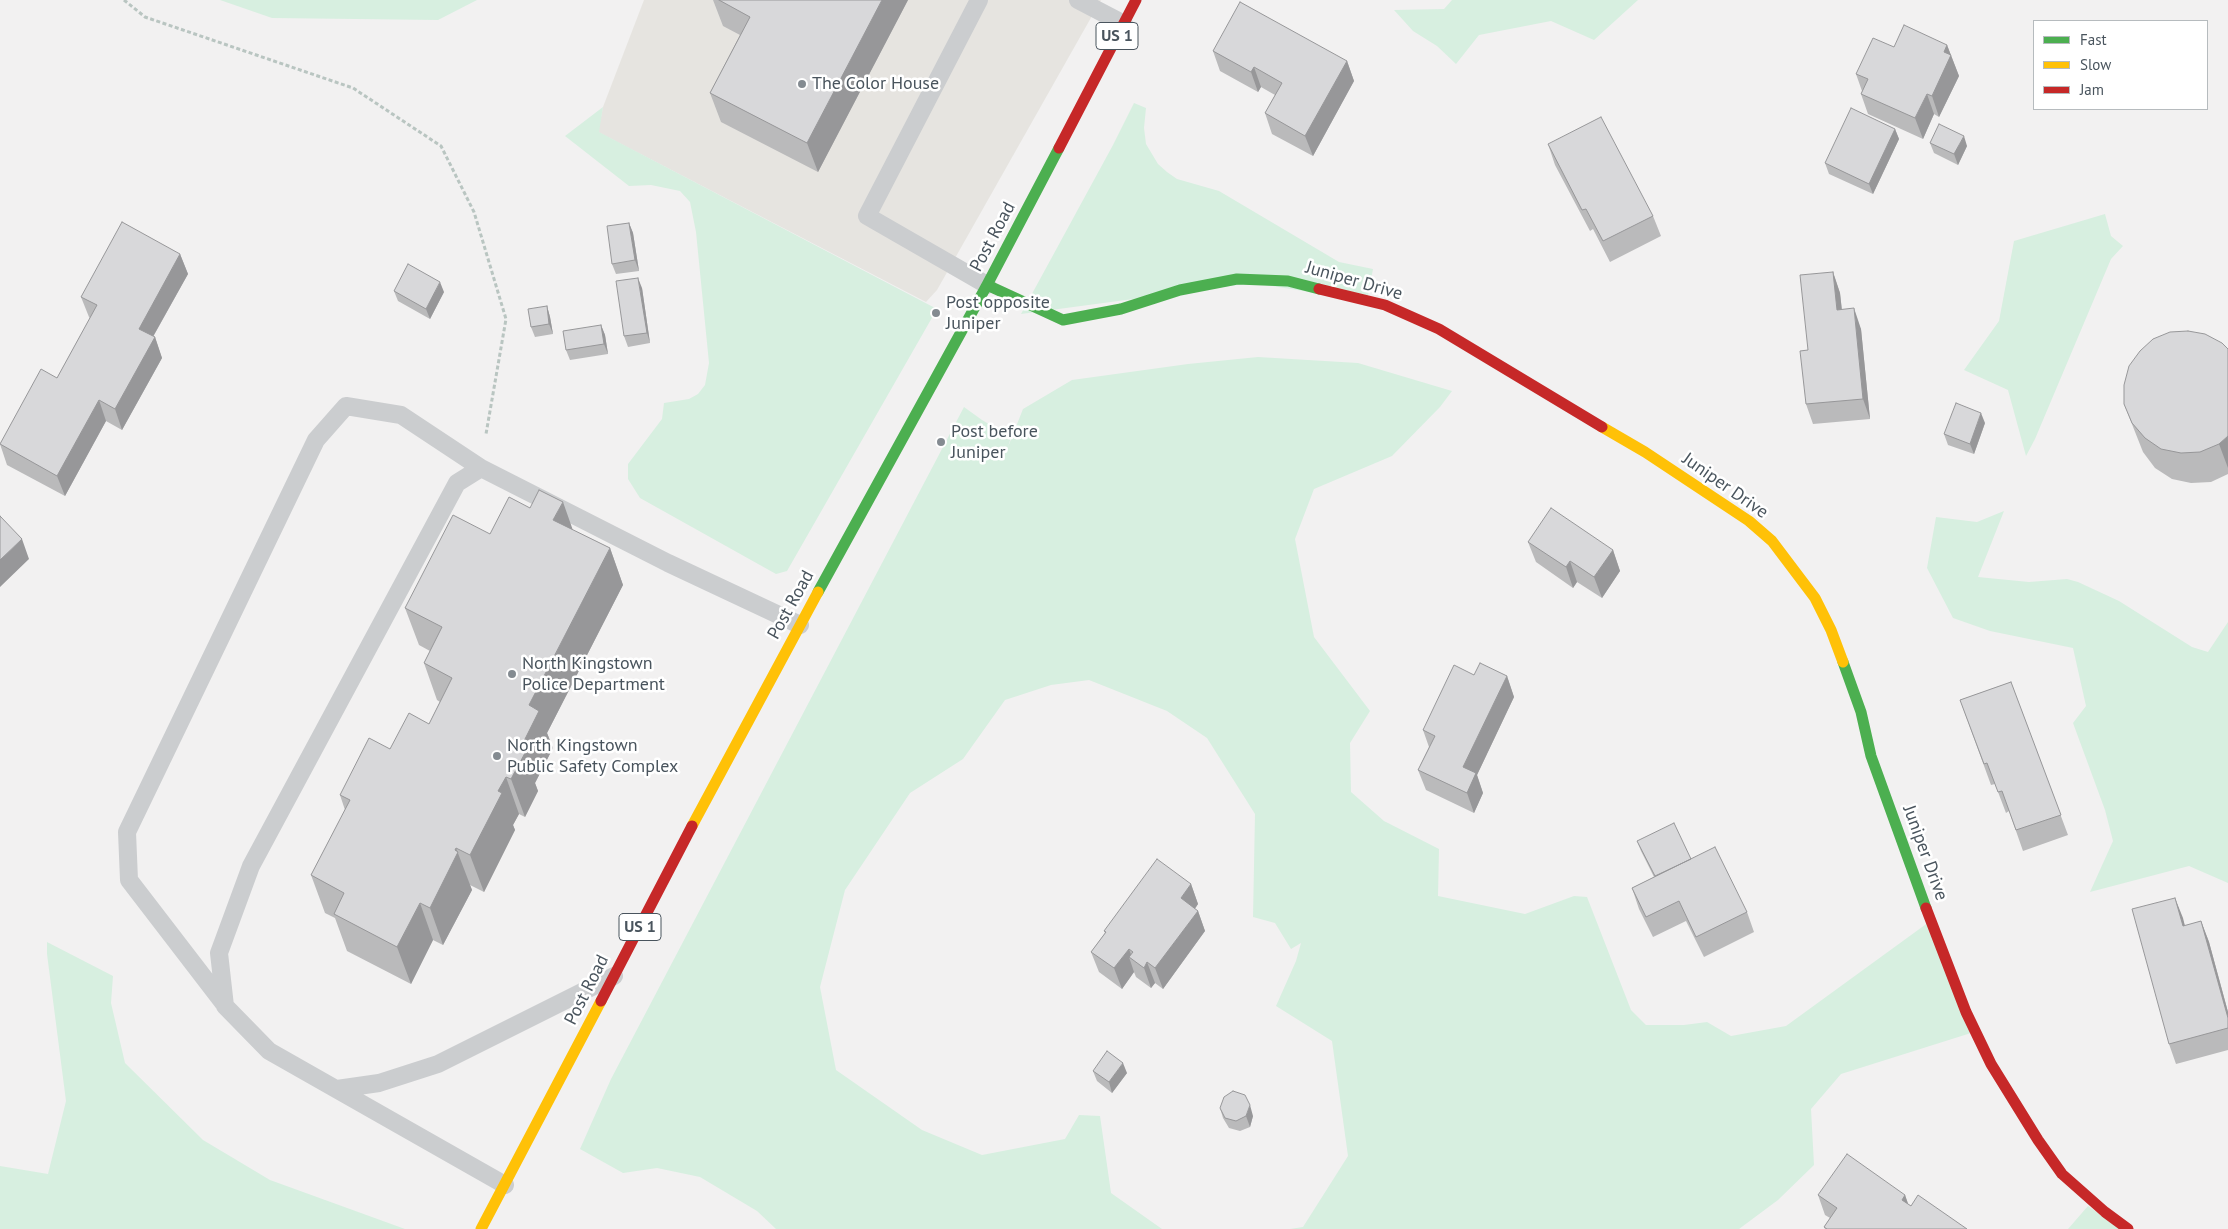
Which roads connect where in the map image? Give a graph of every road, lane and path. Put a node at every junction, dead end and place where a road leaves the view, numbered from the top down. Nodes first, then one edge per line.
1 (124, 0) edge
2 (980, 0) edge
3 (1078, 0) edge
4 (1136, 0) edge
5 (1124, 24) junction
6 (987, 285) junction
7 (480, 468) junction
8 (800, 625) junction
9 (614, 976) junction
10 (225, 1006) junction
11 (337, 1089) junction
12 (505, 1184) junction
13 (481, 1229) edge
14 (2128, 1229) edge

1 - 7 path
2 - 6 lane
3 - 5 lane
4 - 5 street, Post Road / US 1
5 - 6 street, Post Road / US 1
6 - 8 street, Post Road / US 1
6 - 14 street, Juniper Drive
7 - 8 lane
7 - 10 lane
7 - 10 lane
8 - 9 street, Post Road / US 1
9 - 11 lane
9 - 12 street, Post Road / US 1
10 - 11 lane
11 - 12 lane
12 - 13 street, Post Road / US 1

